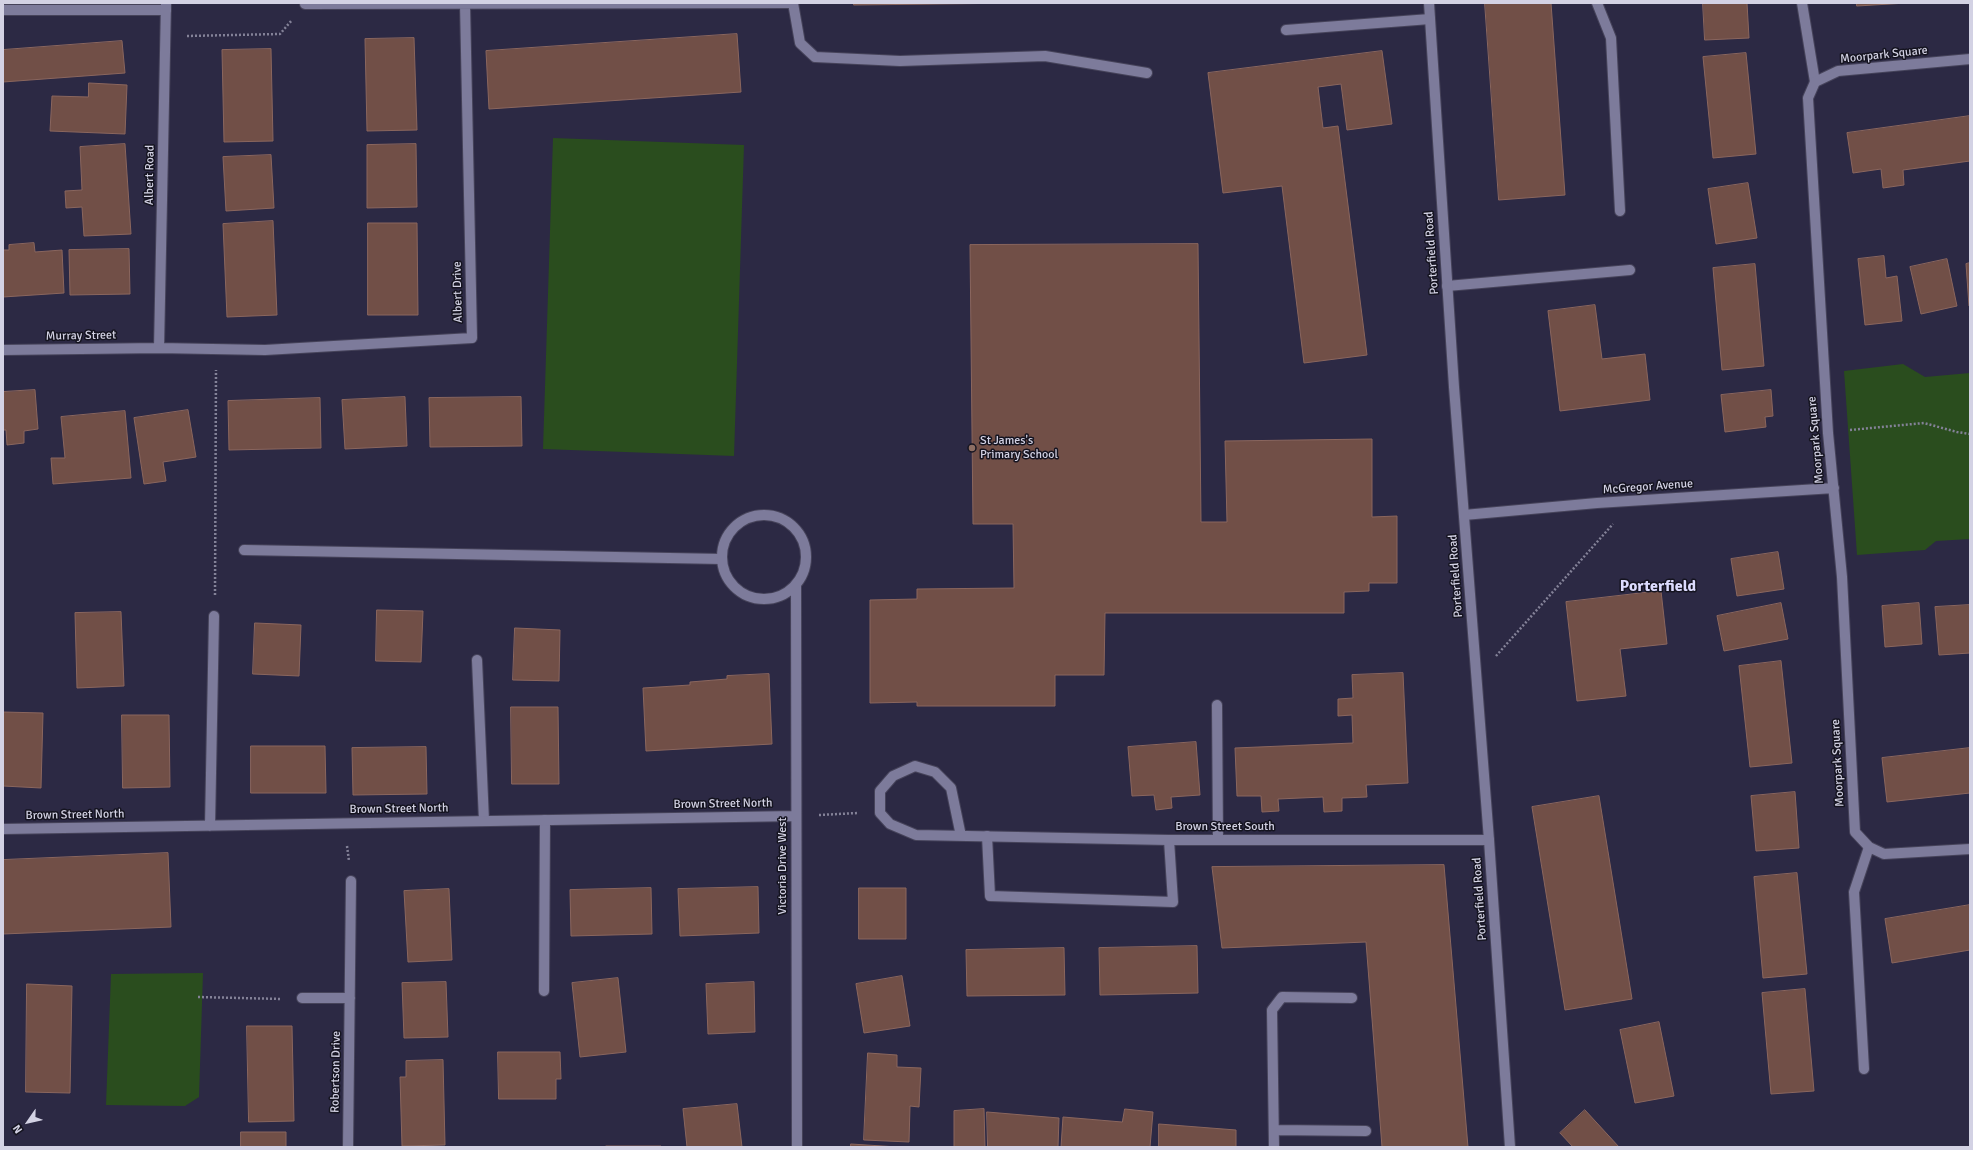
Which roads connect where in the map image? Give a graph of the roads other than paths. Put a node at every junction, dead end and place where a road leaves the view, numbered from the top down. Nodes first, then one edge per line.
1 (793, 3) edge
2 (1429, 3) edge
3 (1597, 3) edge
4 (1802, 3) edge
5 (305, 4) road end
6 (464, 4) junction
7 (166, 7) edge
8 (3, 10) edge
9 (1430, 19) junction
10 (1286, 30) dead end
11 (1970, 59) edge
12 (1147, 73) dead end
13 (1815, 82) junction
14 (1620, 211) dead end
15 (1630, 270) dead end
16 (1447, 286) junction
17 (159, 348) junction
18 (3, 350) edge
19 (1834, 488) junction
20 (1464, 515) junction
21 (244, 550) dead end
22 (722, 559) junction
23 (796, 585) junction
24 (214, 616) road end
25 (477, 660) dead end
26 (1217, 705) dead end
27 (796, 816) junction
28 (545, 820) junction
29 (484, 821) junction
30 (210, 826) junction
31 (3, 829) edge
32 (961, 836) junction
33 (987, 836) junction
34 (1168, 840) junction
35 (1218, 840) junction
36 (1489, 840) junction
37 (1869, 847) junction
38 (1970, 849) edge
39 (351, 881) road end
40 (544, 991) dead end
41 (302, 998) road end
42 (350, 998) junction
43 (1352, 998) dead end
44 (1864, 1069) dead end
45 (1274, 1130) junction
46 (1366, 1131) dead end
47 (348, 1147) edge
48 (797, 1147) edge
49 (1274, 1147) edge
50 (1510, 1147) edge

1 - 6 street
1 - 12 street
2 - 9 street, Porterfield Road
3 - 14 street
4 - 13 street
5 - 6 street
6 - 17 street, Albert Drive
7 - 8 street
7 - 17 street, Albert Road
9 - 10 street
9 - 16 street, Porterfield Road
11 - 13 street, Moorpark Square
13 - 19 street, Moorpark Square
15 - 16 street
16 - 20 street, Porterfield Road
17 - 18 street, Murray Street
19 - 20 street, McGregor Avenue
19 - 37 street, Moorpark Square
20 - 36 street, Porterfield Road
21 - 22 street
22 - 23 street
22 - 23 street
23 - 27 street, Victoria Drive West
24 - 30 street
25 - 29 street
26 - 35 street
27 - 28 street, Brown Street North
27 - 48 street, Victoria Drive West
28 - 29 street, Brown Street North
28 - 40 street
29 - 30 street, Brown Street North
30 - 31 street, Brown Street North
32 - 32 street
32 - 33 street, Brown Street South
33 - 34 street, Brown Street South
33 - 34 street
34 - 35 street, Brown Street South
35 - 36 street, Brown Street South
36 - 50 street, Porterfield Road
37 - 38 street, Moorpark Square
37 - 44 street
39 - 42 street, Robertson Drive
41 - 42 street
42 - 47 street, Robertson Drive
43 - 45 street
45 - 46 street
45 - 49 street

